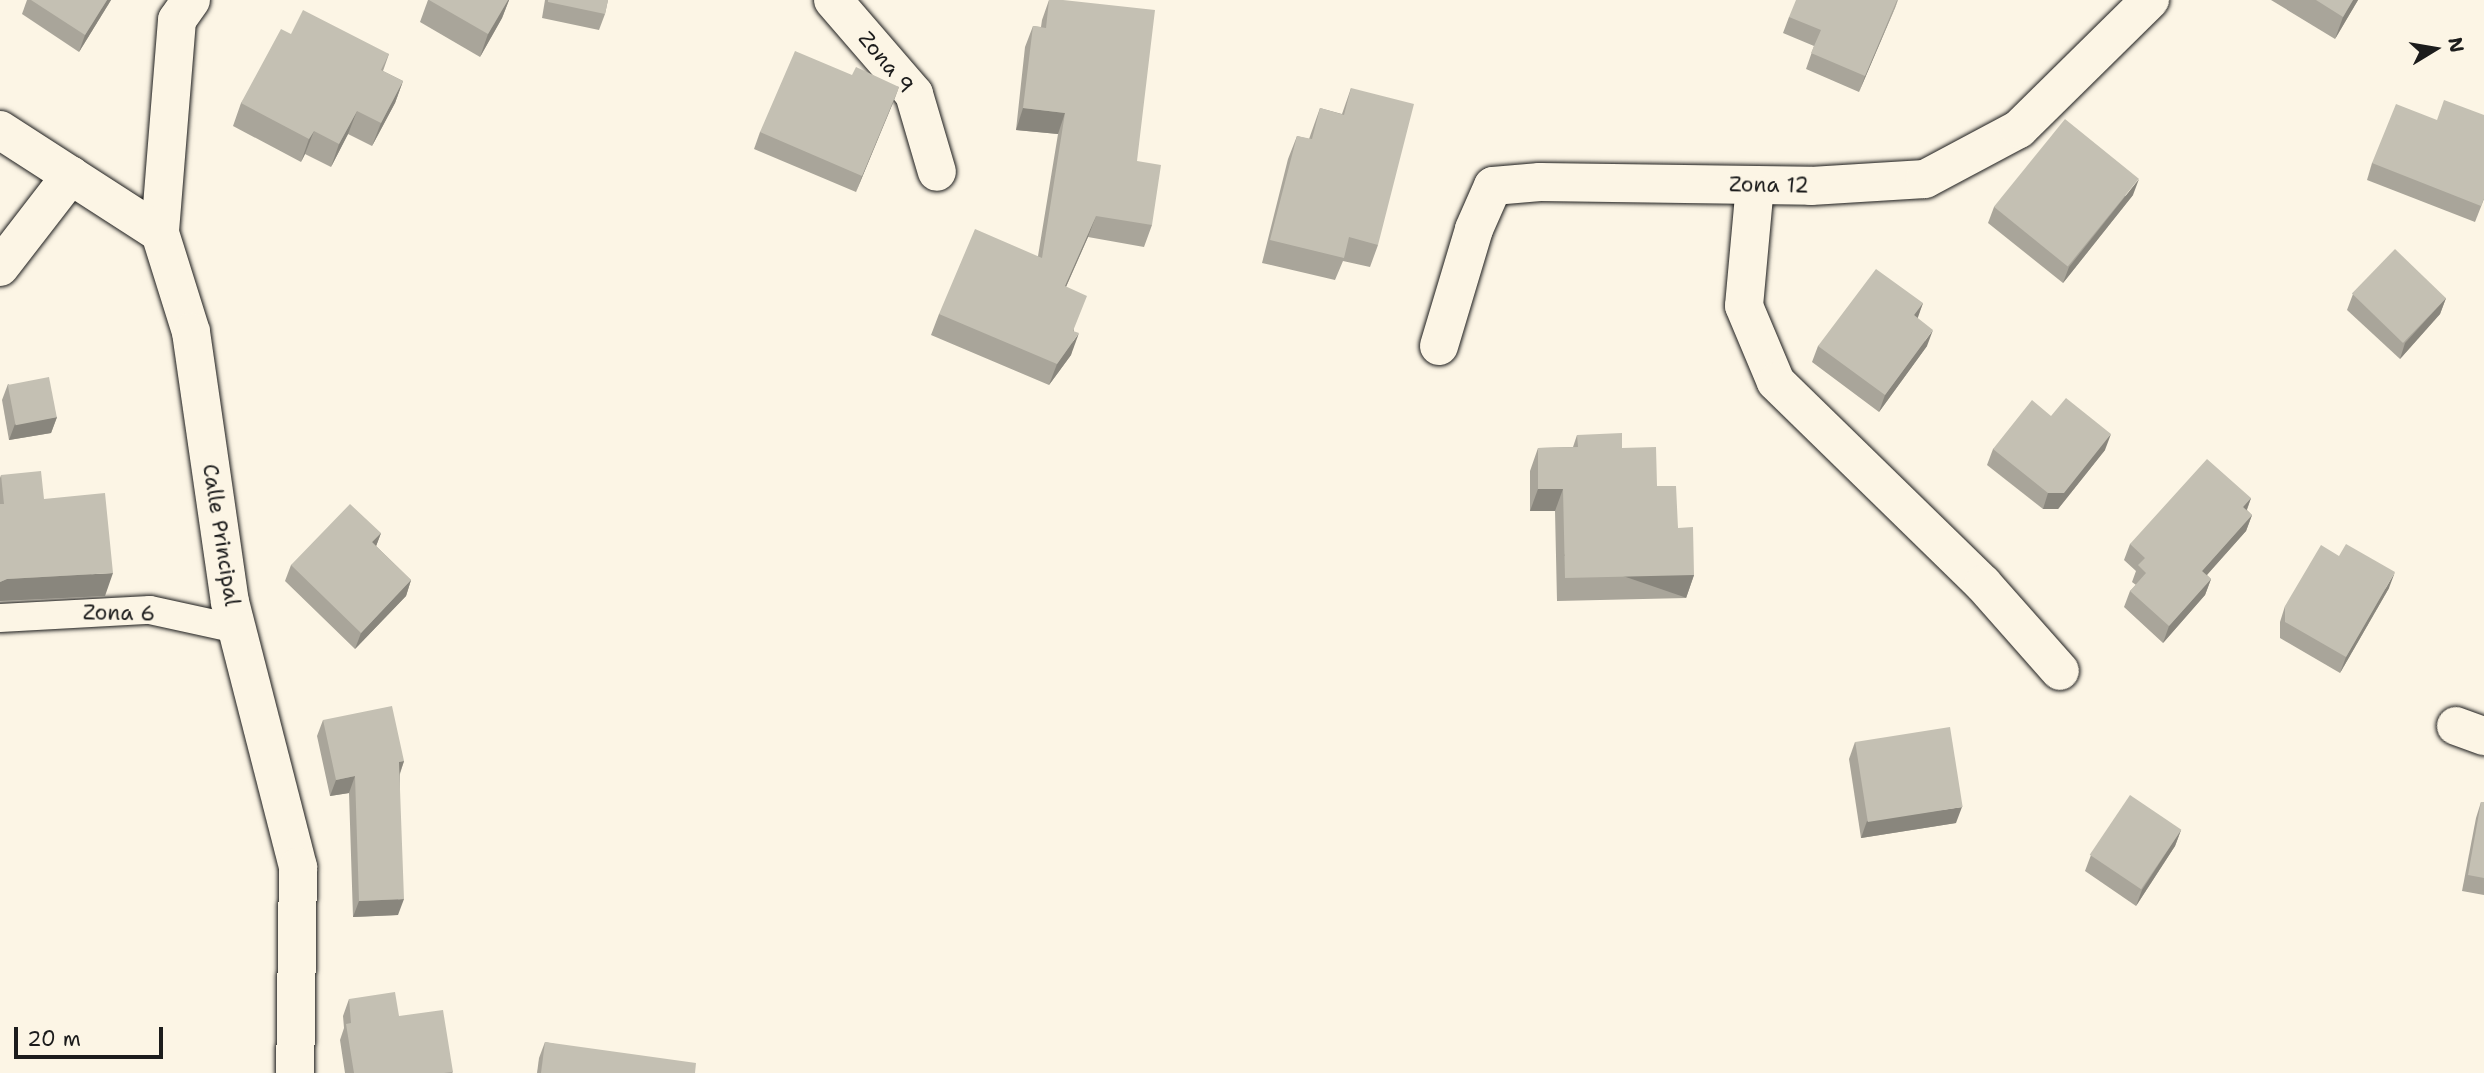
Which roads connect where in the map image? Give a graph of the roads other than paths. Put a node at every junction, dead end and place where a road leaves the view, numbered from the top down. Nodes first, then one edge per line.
1 (191, 0) edge
2 (833, 0) edge
3 (2150, 0) edge
4 (0, 130) edge
5 (937, 172) dead end
6 (71, 175) junction
7 (1755, 185) junction
8 (160, 233) junction
9 (0, 267) edge
10 (1439, 346) dead end
11 (0, 618) edge
12 (237, 629) junction
13 (2060, 671) dead end
14 (295, 1073) edge

1 - 8 street, Calle Principal
2 - 5 street, Zona 9
3 - 7 street, Zona 12
4 - 6 street
6 - 8 street
6 - 9 street
7 - 10 street, Zona 12
7 - 13 street
8 - 12 street, Calle Principal
11 - 12 lane, Zona 6
12 - 14 street, Calle Principal

